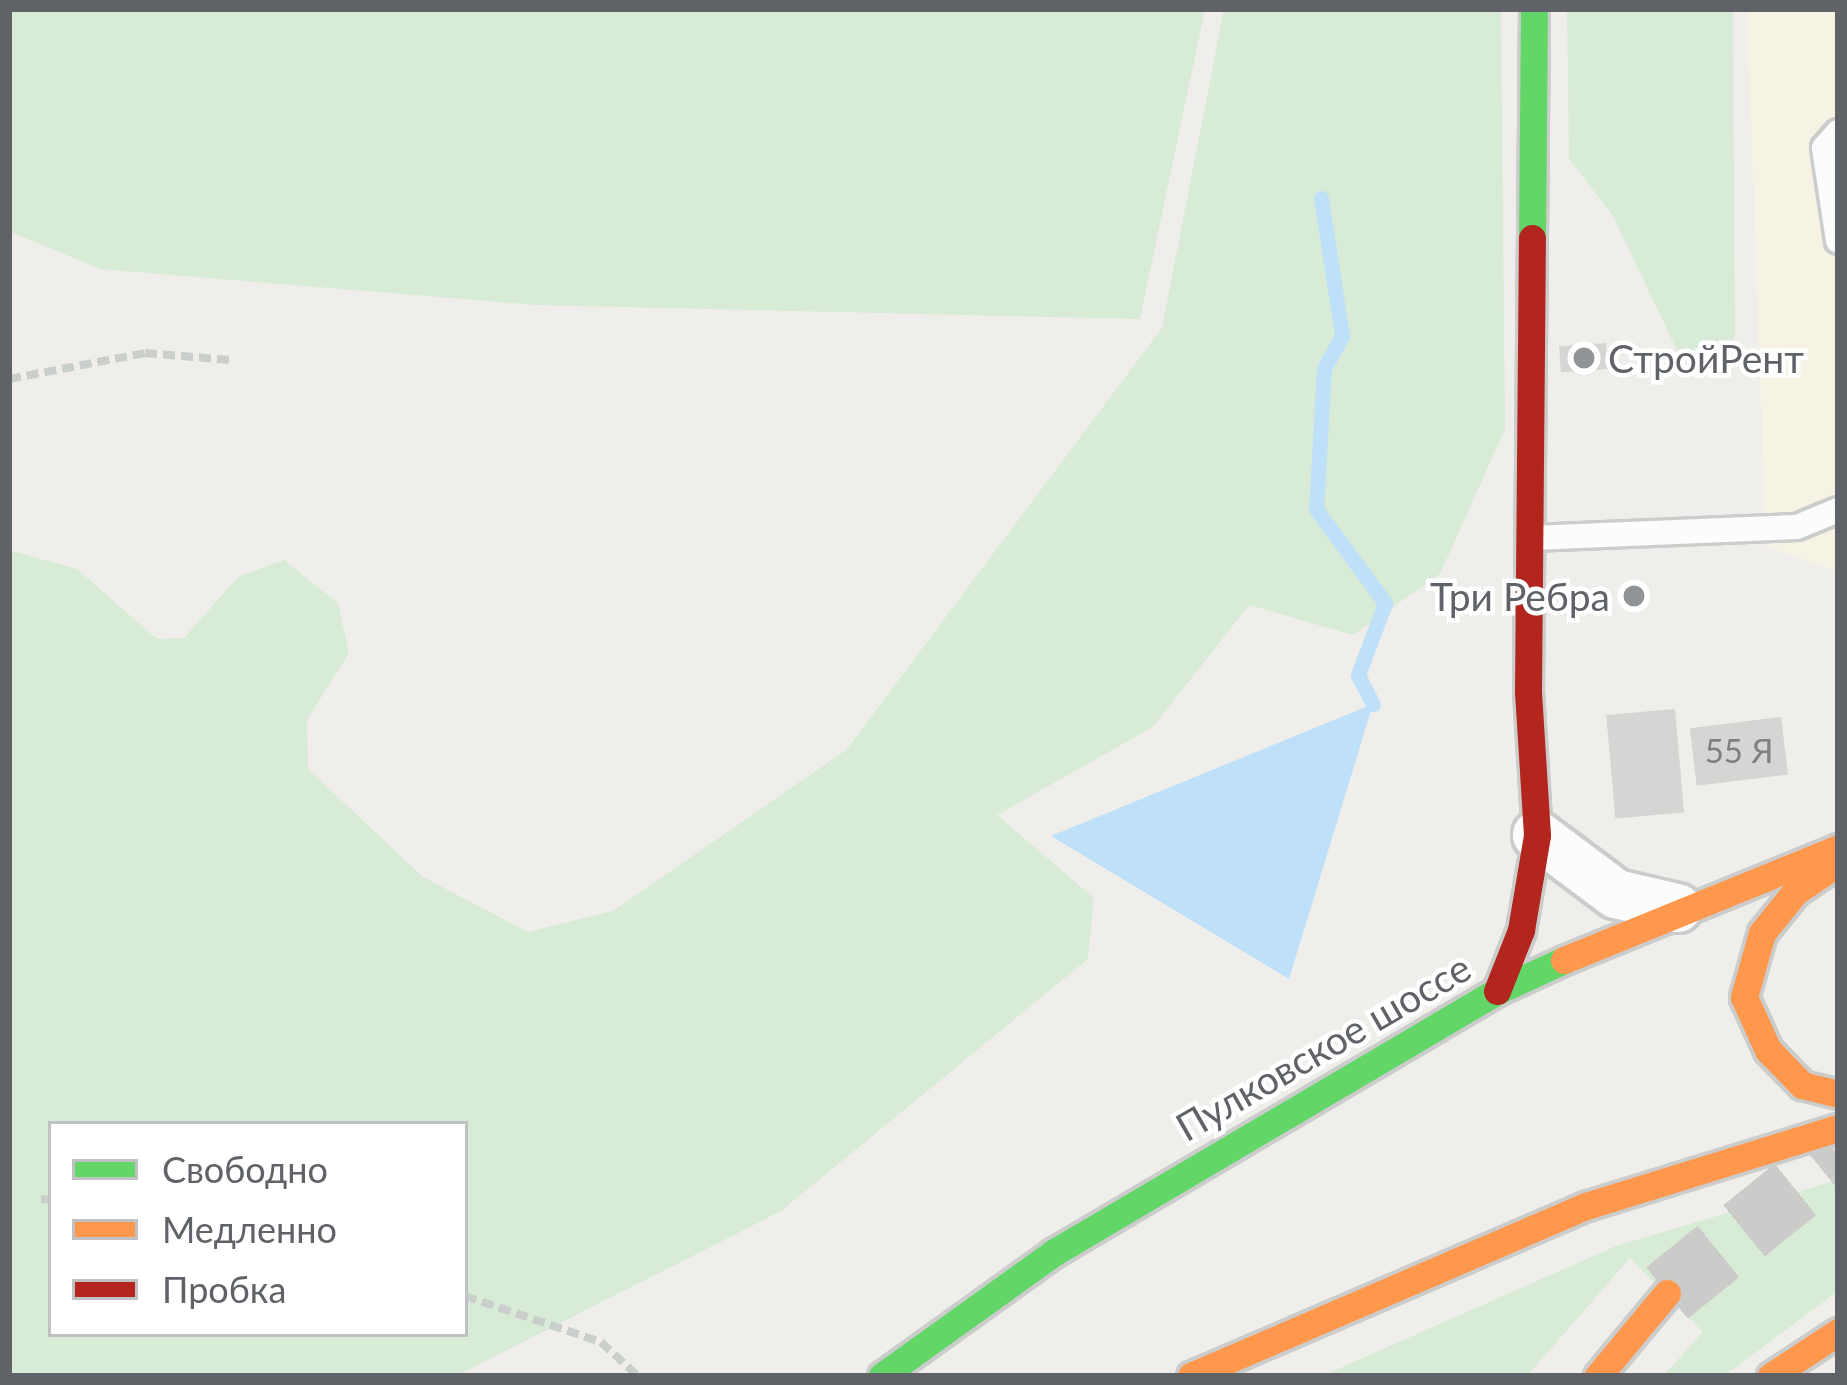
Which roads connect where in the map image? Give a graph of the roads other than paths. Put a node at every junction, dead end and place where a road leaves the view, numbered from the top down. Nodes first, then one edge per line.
1 (1534, 9) edge
2 (1838, 132) edge
3 (1838, 241) edge
4 (1838, 510) edge
5 (1532, 538) junction
6 (1538, 835) junction
7 (1838, 848) edge
8 (1838, 862) edge
9 (1677, 908) junction
10 (1497, 991) junction
11 (1838, 1094) edge
12 (1838, 1128) edge
13 (1667, 1293) tunnel mouth
14 (1838, 1332) edge
15 (882, 1376) edge
16 (1190, 1376) edge
17 (1598, 1376) edge
18 (1771, 1376) edge

1 - 5 main road
2 - 3 lane
4 - 5 lane
5 - 6 main road
6 - 9 street
6 - 10 main road
7 - 9 main road, Пулковское шоссе
8 - 11 main road
9 - 10 main road, Пулковское шоссе
10 - 15 main road, Пулковское шоссе
12 - 16 main road
13 - 17 main road
14 - 18 main road

